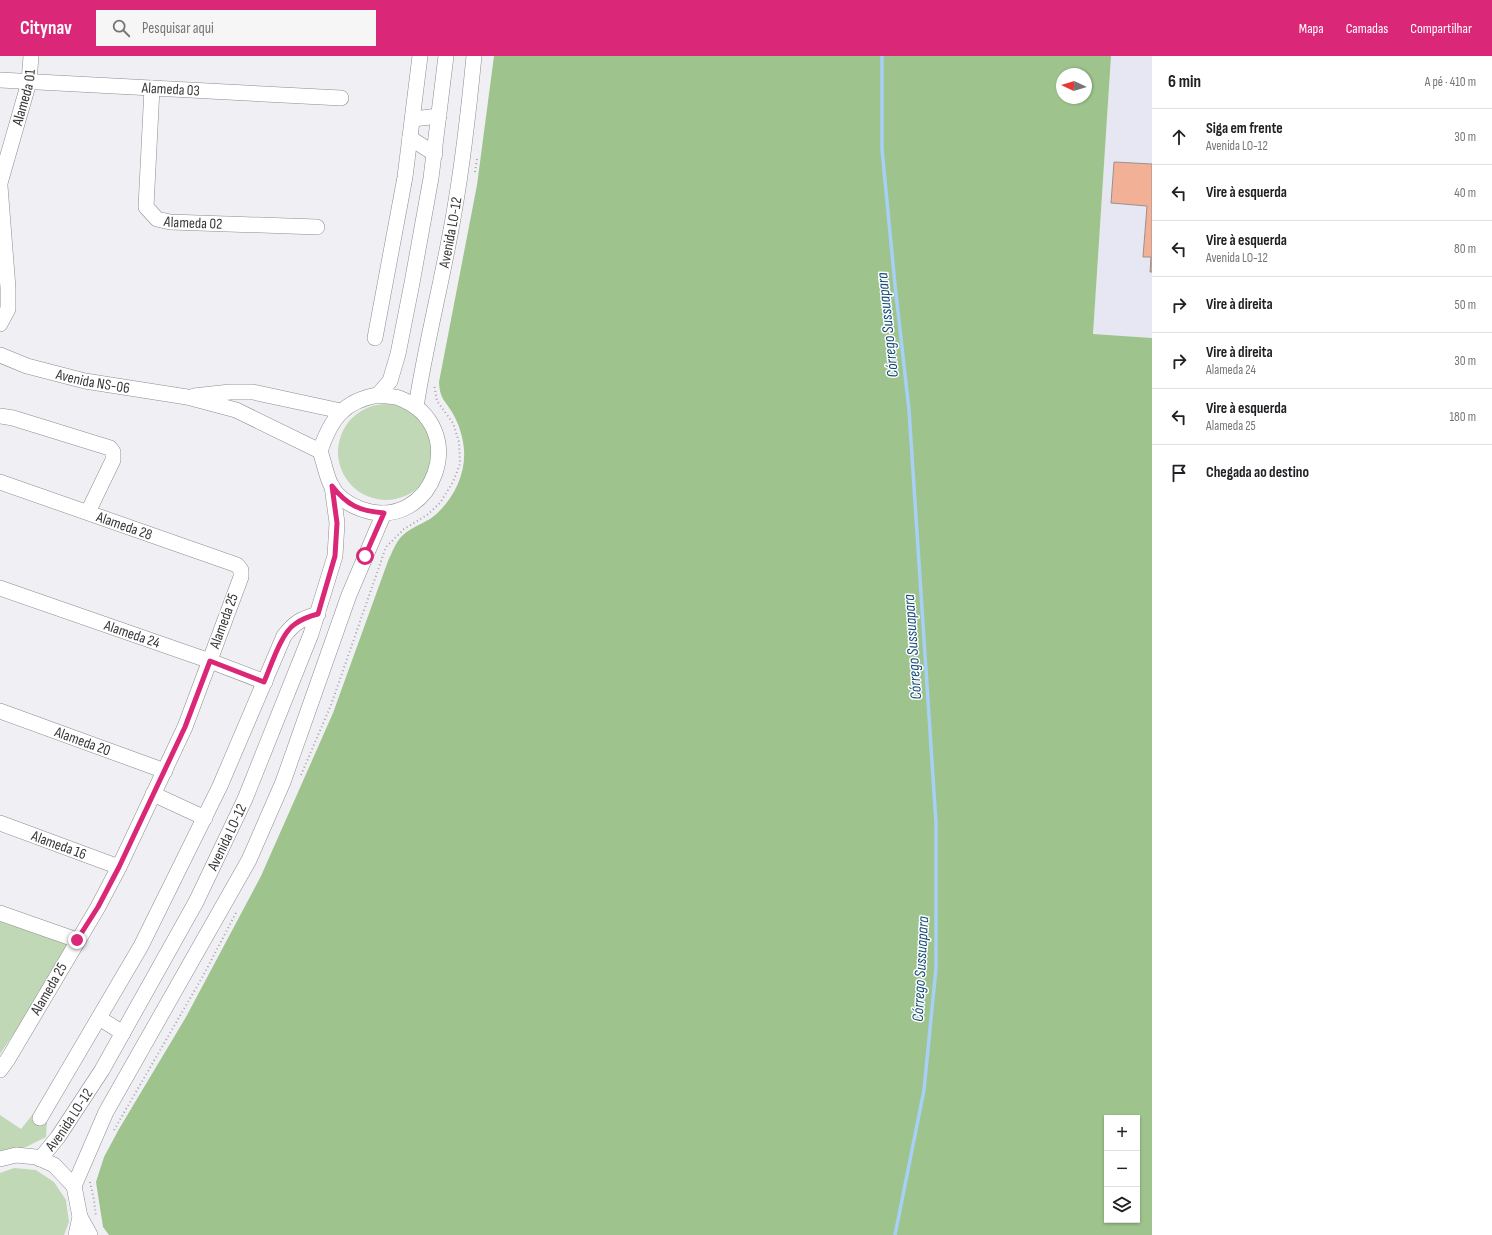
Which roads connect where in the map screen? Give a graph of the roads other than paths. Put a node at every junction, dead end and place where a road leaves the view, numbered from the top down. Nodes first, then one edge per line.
1 (31, 56) edge
2 (420, 56) edge
3 (446, 56) edge
4 (474, 56) edge
5 (0, 80) edge
6 (29, 82) junction
7 (152, 88) junction
8 (341, 98) dead end
9 (439, 116) junction
10 (413, 119) junction
11 (410, 138) junction
12 (435, 154) junction
13 (0, 185) edge
14 (317, 227) dead end
15 (0, 324) edge
16 (375, 338) dead end
17 (0, 356) edge
18 (378, 395) junction
19 (188, 397) junction
20 (416, 407) junction
21 (341, 411) junction
22 (0, 416) edge
23 (320, 450) junction
24 (332, 486) junction
25 (1, 487) edge
26 (88, 512) junction
27 (384, 513) junction
28 (241, 576) joint
29 (0, 588) edge
30 (318, 614) junction
31 (210, 661) junction
32 (264, 682) junction
33 (0, 711) edge
34 (165, 771) junction
35 (153, 794) junction
36 (205, 818) junction
37 (0, 823) edge
38 (119, 867) junction
39 (0, 913) edge
40 (77, 940) junction
41 (99, 1018) junction
42 (123, 1033) junction
43 (0, 1070) edge
44 (40, 1118) dead end
45 (0, 1159) edge
46 (40, 1159) junction
47 (74, 1186) junction
48 (80, 1217) junction
49 (76, 1235) edge
50 (90, 1235) edge

1 - 6 street, Alameda 01
2 - 10 street
3 - 9 street, Avenida LO-12
4 - 20 street, Avenida LO-12
5 - 6 street, Alameda 03
6 - 7 street, Alameda 03
6 - 13 street, Alameda 01
7 - 8 street, Alameda 03
7 - 14 street, Alameda 02
9 - 10 street
9 - 12 street, Avenida LO-12
10 - 11 street
11 - 12 street
11 - 16 street
12 - 18 street, Avenida LO-12
13 - 15 street, Alameda 01
17 - 19 street, Avenida NS-06
18 - 20 street
18 - 21 street
19 - 21 street, Avenida NS-06
19 - 23 street, Avenida NS-06
20 - 27 street
21 - 23 street
22 - 26 street
23 - 24 street
24 - 27 street
24 - 30 street, Avenida LO-12
25 - 26 street, Alameda 28
26 - 28 street, Alameda 28
27 - 47 street, Avenida LO-12
28 - 31 street, Alameda 25
29 - 31 street, Alameda 24
30 - 32 street
30 - 42 street, Avenida LO-12
31 - 32 street, Alameda 24
31 - 34 street, Alameda 25
32 - 36 street
33 - 34 street, Alameda 20
34 - 35 street, Alameda 25
35 - 36 street
35 - 38 street, Alameda 25
36 - 41 street
37 - 38 street, Alameda 16
38 - 40 street, Alameda 25
39 - 40 street
40 - 43 street, Alameda 25
41 - 42 street
41 - 44 street
42 - 46 street, Avenida LO-12
45 - 46 street
46 - 47 street
47 - 48 street
48 - 49 street
48 - 50 street

